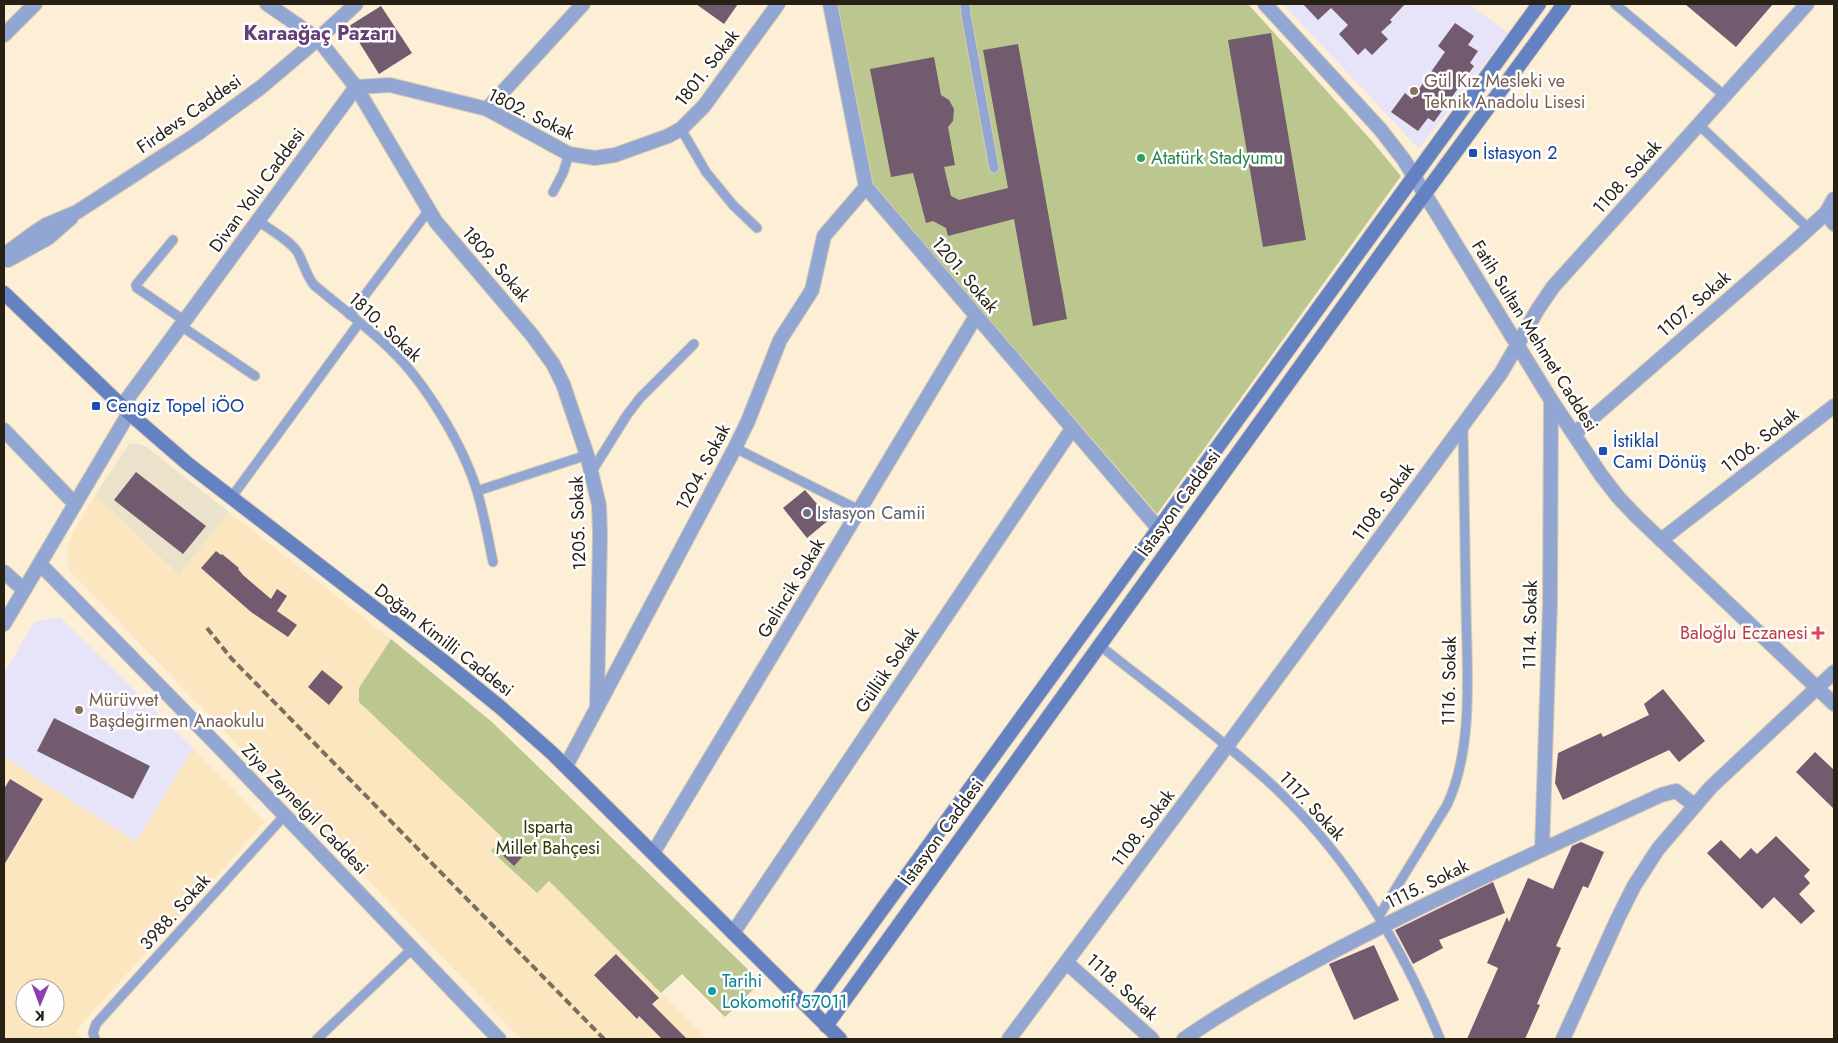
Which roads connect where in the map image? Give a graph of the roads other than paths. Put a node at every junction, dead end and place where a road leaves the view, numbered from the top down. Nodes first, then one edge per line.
1 (35, 4) edge
2 (267, 4) edge
3 (356, 4) edge
4 (583, 4) edge
5 (778, 4) edge
6 (830, 4) edge
7 (965, 4) edge
8 (1265, 4) edge
9 (1539, 4) edge
10 (1564, 4) edge
11 (1615, 4) edge
12 (1807, 4) edge
13 (4, 35) edge
14 (318, 39) junction
15 (356, 87) junction
16 (1725, 96) junction
17 (487, 109) junction
18 (1699, 125) junction
19 (680, 129) junction
20 (569, 154) junction
21 (994, 168) dead end
22 (1414, 175) junction
23 (866, 187) junction
24 (553, 192) dead end
25 (1425, 194) junction
26 (1834, 199) edge
27 (429, 210) junction
28 (77, 212) junction
29 (1830, 218) edge
30 (258, 221) junction
31 (757, 228) dead end
32 (1809, 229) junction
33 (173, 240) dead end
34 (4, 255) edge
35 (4, 262) edge
36 (4, 293) edge
37 (350, 315) junction
38 (976, 316) junction
39 (359, 322) junction
40 (183, 323) junction
41 (694, 344) dead end
42 (1518, 346) junction
43 (254, 376) dead end
44 (1551, 400) junction
45 (1834, 406) edge
46 (125, 410) junction
47 (1463, 424) junction
48 (1072, 429) junction
49 (4, 430) edge
50 (1574, 434) junction
51 (735, 448) junction
52 (587, 455) junction
53 (592, 471) junction
54 (477, 490) junction
55 (231, 498) junction
56 (75, 504) junction
57 (859, 510) junction
58 (1158, 528) junction
59 (1661, 540) junction
60 (493, 562) dead end
61 (40, 564) junction
62 (4, 572) edge
63 (24, 590) junction
64 (4, 624) edge
65 (1099, 645) junction
66 (1834, 672) edge
67 (1817, 688) junction
68 (1834, 704) edge
69 (597, 706) junction
70 (1227, 746) junction
71 (566, 766) junction
72 (1694, 805) junction
73 (285, 815) junction
74 (1542, 850) junction
75 (653, 853) junction
76 (1382, 920) junction
77 (733, 933) junction
78 (413, 948) junction
79 (1067, 963) junction
80 (810, 1009) junction
81 (826, 1026) junction
82 (94, 1036) edge
83 (317, 1039) edge
84 (499, 1039) edge
85 (840, 1039) edge
86 (1009, 1039) edge
87 (1152, 1039) edge
88 (1184, 1039) edge
89 (1440, 1039) edge
90 (1563, 1039) edge

1 - 13 street
2 - 14 street
3 - 14 street
4 - 17 street
5 - 19 street, 1801. Sokak
6 - 23 street, 1201. Sokak
7 - 21 lane
8 - 22 street, Fatih Sultan Mehmet Caddesi
9 - 22 main road, İstasyon Caddesi
10 - 25 main road, İstasyon Caddesi
11 - 16 lane
12 - 16 street, 1108. Sokak
14 - 15 street
14 - 28 street, Firdevs Caddesi
15 - 17 street, 1802. Sokak
15 - 27 street, 1809. Sokak
15 - 30 street, Divan Yolu Caddesi
16 - 18 street, 1108. Sokak
17 - 20 street, 1802. Sokak
18 - 32 lane
18 - 42 street, 1108. Sokak
19 - 20 street, 1802. Sokak
19 - 31 lane
20 - 24 lane
22 - 25 street, Fatih Sultan Mehmet Caddesi
22 - 58 main road, İstasyon Caddesi
23 - 38 street, 1201. Sokak
23 - 51 street, 1204. Sokak
25 - 42 street, Fatih Sultan Mehmet Caddesi
25 - 65 main road, İstasyon Caddesi
26 - 29 street, 1107. Sokak
27 - 37 lane
27 - 52 street, 1809. Sokak
28 - 34 street, Firdevs Caddesi
28 - 35 street, Firdevs Caddesi
29 - 32 street, 1107. Sokak
30 - 37 lane, 1810. Sokak
30 - 40 street, Divan Yolu Caddesi
32 - 50 street, 1107. Sokak
33 - 40 lane
36 - 46 main road, Doğan Kimilli Caddesi
37 - 39 lane, 1810. Sokak
38 - 48 street, 1201. Sokak
38 - 57 street, Gelincik Sokak
39 - 54 lane, 1810. Sokak
39 - 55 lane
40 - 43 lane
40 - 46 street, Divan Yolu Caddesi
41 - 53 lane, 1205. Sokak
42 - 44 street, Fatih Sultan Mehmet Caddesi
42 - 47 street, 1108. Sokak
44 - 50 street, Fatih Sultan Mehmet Caddesi
44 - 74 street, 1114. Sokak
45 - 59 street, 1106. Sokak
46 - 55 main road, Doğan Kimilli Caddesi
46 - 56 street, Divan Yolu Caddesi
47 - 70 street, 1108. Sokak
47 - 76 lane, 1116. Sokak
48 - 58 street, 1201. Sokak
48 - 77 street, Güllük Sokak
49 - 56 street
50 - 59 street, Fatih Sultan Mehmet Caddesi
51 - 57 lane
51 - 69 street, 1204. Sokak
52 - 53 street, 1809. Sokak
52 - 54 lane
53 - 69 street, 1205. Sokak
54 - 60 lane, 1810. Sokak
55 - 71 main road, Doğan Kimilli Caddesi
56 - 61 street, Divan Yolu Caddesi
57 - 75 street, Gelincik Sokak
58 - 80 main road, İstasyon Caddesi
59 - 67 street, Fatih Sultan Mehmet Caddesi
61 - 63 street, Divan Yolu Caddesi
61 - 73 street, Ziya Zeynelgil Caddesi
62 - 63 street
63 - 64 street, Divan Yolu Caddesi
65 - 70 lane, 1117. Sokak
65 - 81 main road, İstasyon Caddesi
66 - 67 street
67 - 68 street, Fatih Sultan Mehmet Caddesi
67 - 72 street
69 - 71 street, 1204. Sokak
70 - 76 lane, 1117. Sokak
70 - 79 street, 1108. Sokak
71 - 75 main road, Doğan Kimilli Caddesi
72 - 74 street, 1115. Sokak
72 - 90 street
73 - 78 street, Ziya Zeynelgil Caddesi
73 - 82 lane, 3988. Sokak
74 - 76 street, 1115. Sokak
75 - 77 main road, Doğan Kimilli Caddesi
76 - 88 street, 1115. Sokak
76 - 89 lane, 1117. Sokak
77 - 80 main road, Doğan Kimilli Caddesi
78 - 83 lane
78 - 84 street, Ziya Zeynelgil Caddesi
79 - 86 street, 1108. Sokak
79 - 87 street, 1118. Sokak
80 - 81 main road, Doğan Kimilli Caddesi
81 - 85 main road, Doğan Kimilli Caddesi

